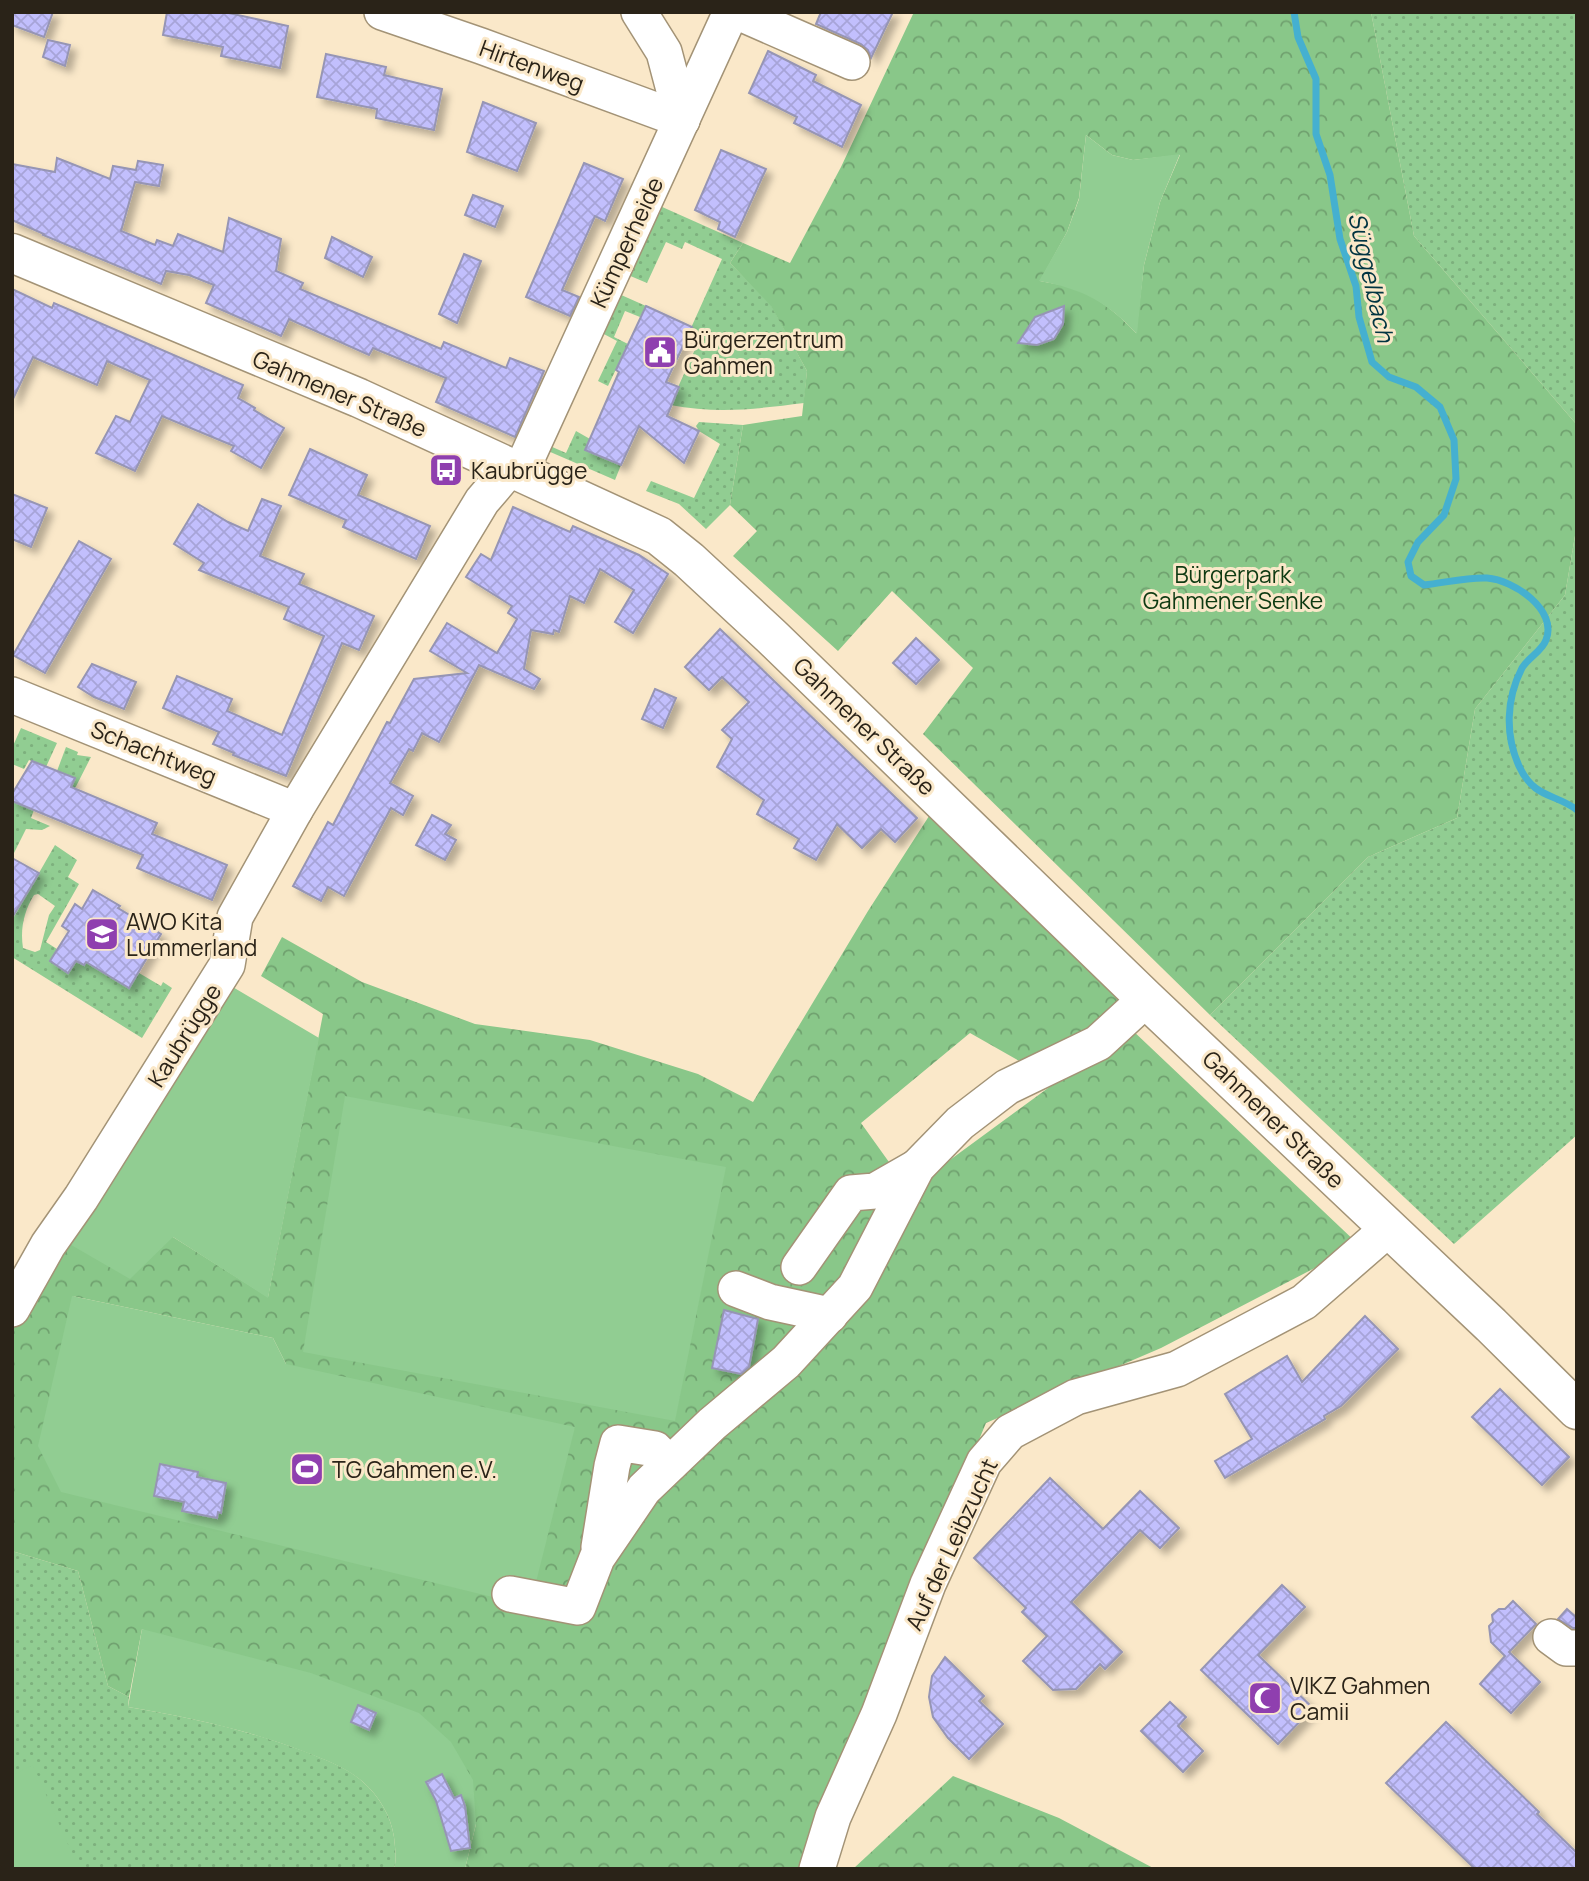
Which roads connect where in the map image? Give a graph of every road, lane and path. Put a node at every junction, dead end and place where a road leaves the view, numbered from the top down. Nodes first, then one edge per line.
1 (382, 12) edge
2 (639, 12) edge
3 (731, 12) edge
4 (738, 12) edge
5 (852, 62) dead end
6 (682, 120) junction
7 (12, 253) edge
8 (516, 469) junction
9 (12, 695) edge
10 (295, 810) junction
11 (1146, 999) junction
12 (917, 1167) junction
13 (1388, 1229) junction
14 (799, 1267) dead end
15 (736, 1289) dead end
16 (12, 1309) edge
17 (830, 1315) junction
18 (1577, 1410) edge
19 (670, 1464) junction
20 (597, 1558) junction
21 (510, 1594) dead end
22 (817, 1869) edge

1 - 6 street, Hirtenweg
2 - 6 street
3 - 6 street, Kümperheide
4 - 5 street
6 - 8 street, Kümperheide
7 - 8 main road, Gahmener Straße
8 - 10 street, Kaubrügge
8 - 11 main road, Gahmener Straße
9 - 10 street, Schachtweg
10 - 16 street, Kaubrügge
11 - 12 street
11 - 13 main road, Gahmener Straße
12 - 14 street
12 - 17 street
13 - 18 main road, Gahmener Straße
13 - 22 street, Auf der Leibzucht
15 - 17 street
17 - 19 street
19 - 20 street
19 - 20 street
20 - 21 street

